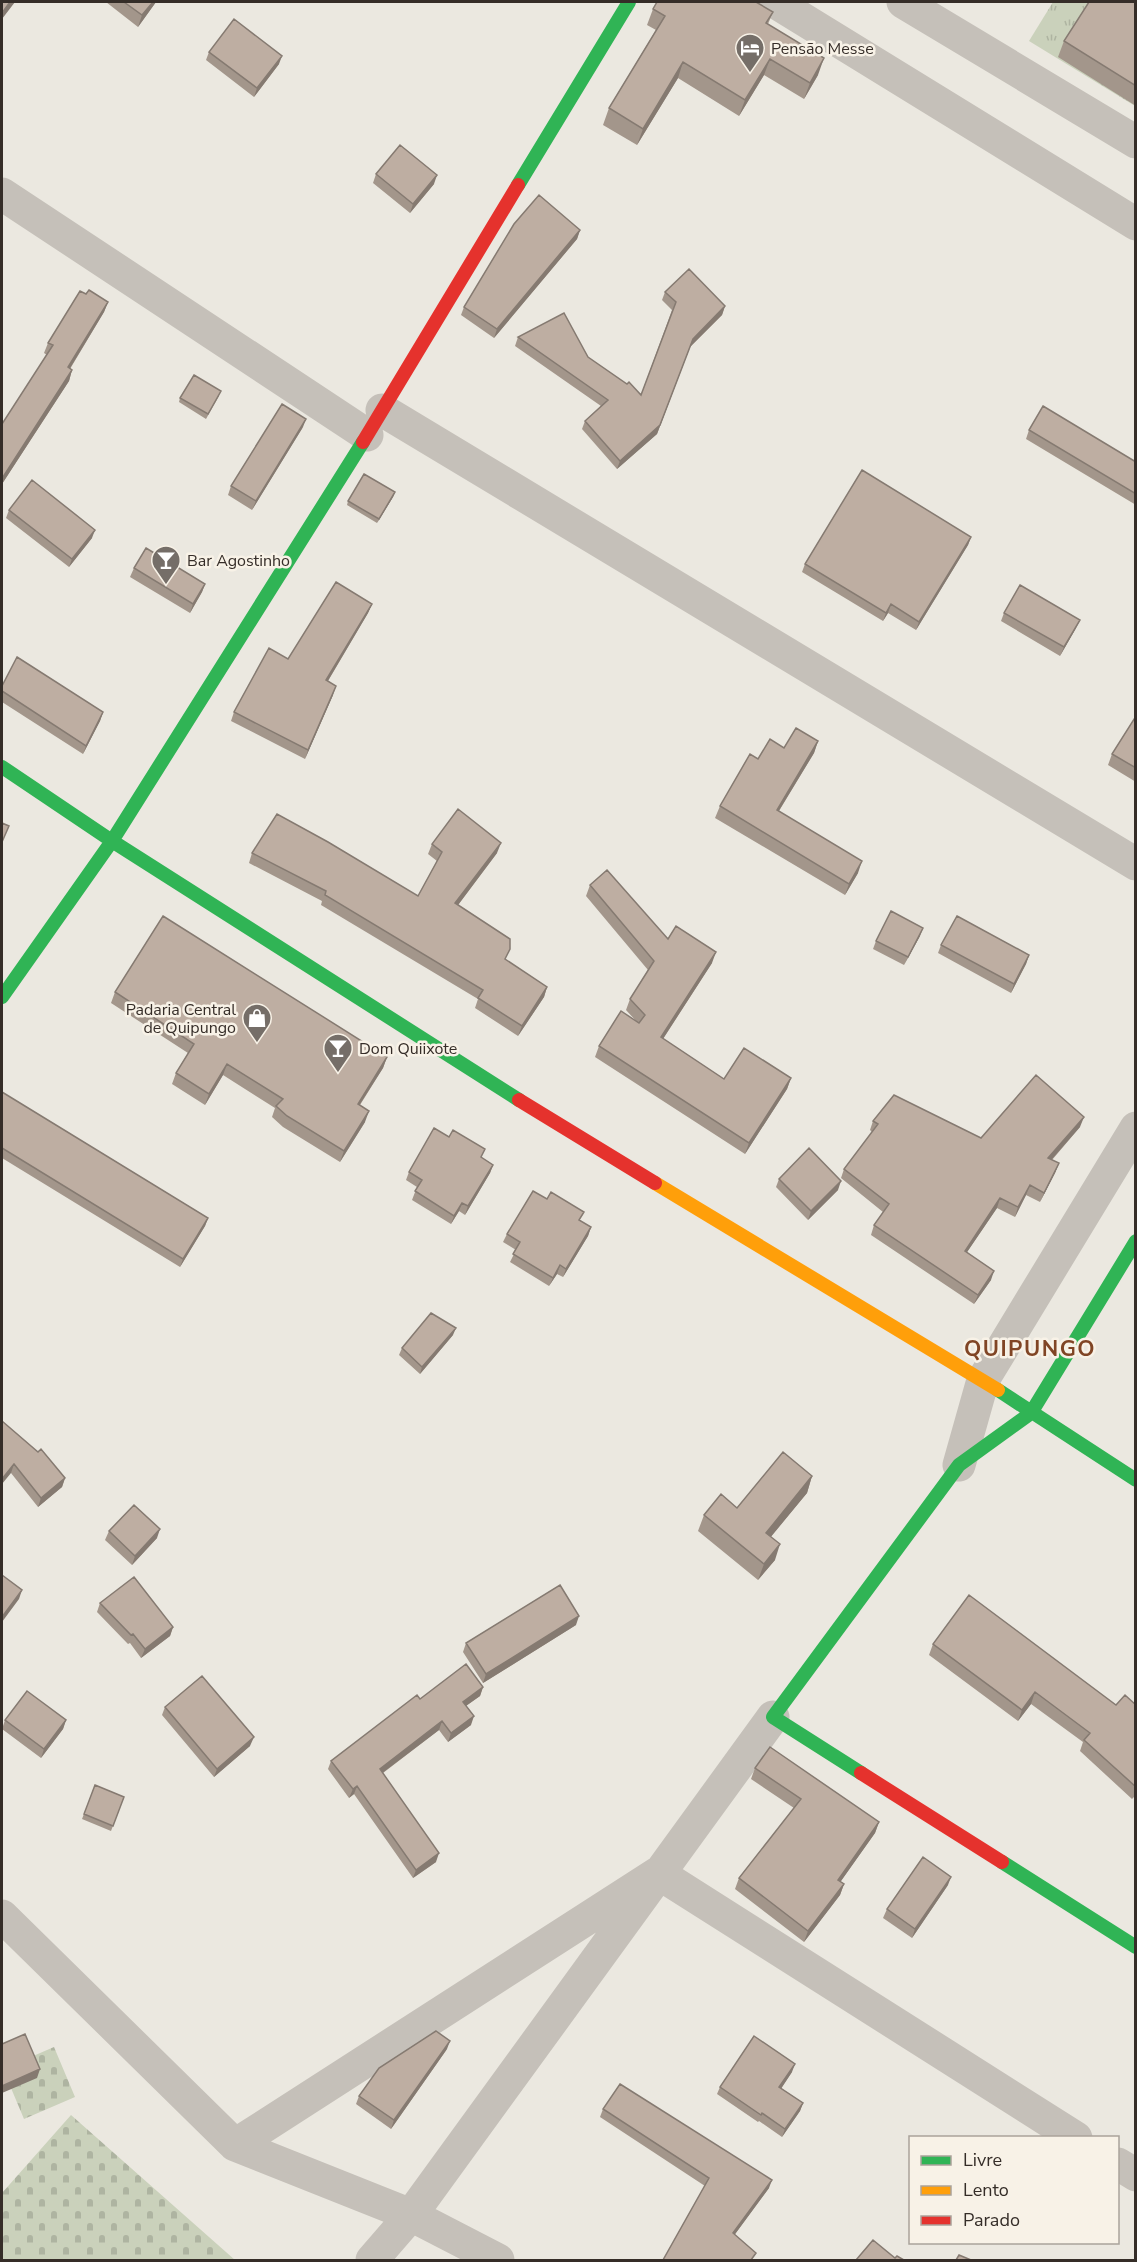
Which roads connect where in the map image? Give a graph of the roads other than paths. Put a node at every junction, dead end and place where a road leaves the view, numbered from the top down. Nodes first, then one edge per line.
1 (629, 2) edge
2 (775, 2) edge
3 (903, 2) edge
4 (1136, 142) edge
5 (2, 194) edge
6 (1136, 224) edge
7 (375, 423) junction
8 (2, 767) edge
9 (112, 841) junction
10 (1136, 864) edge
11 (44, 934) junction
12 (2, 969) edge
13 (2, 997) edge
14 (1136, 1128) edge
15 (1136, 1240) edge
16 (983, 1380) junction
17 (1031, 1413) junction
18 (959, 1464) junction
19 (1136, 1480) edge
20 (773, 1717) junction
21 (658, 1873) junction
22 (2, 1916) edge
23 (1136, 1947) edge
24 (1073, 2136) edge
25 (235, 2145) junction
26 (1119, 2165) edge
27 (1136, 2175) edge
28 (411, 2215) junction
29 (372, 2260) edge
30 (498, 2260) edge

1 - 7 street
2 - 6 street
3 - 4 street
5 - 7 street
7 - 9 street
7 - 10 street
8 - 9 street
9 - 11 street
9 - 16 street
11 - 12 street
11 - 13 street
14 - 16 street
15 - 17 street
16 - 17 street
16 - 18 street
17 - 18 street
17 - 19 street
18 - 20 street
20 - 21 street
20 - 23 street
21 - 24 street
21 - 25 street
21 - 28 street
22 - 25 street
25 - 28 street
26 - 27 street
28 - 29 street
28 - 30 street

